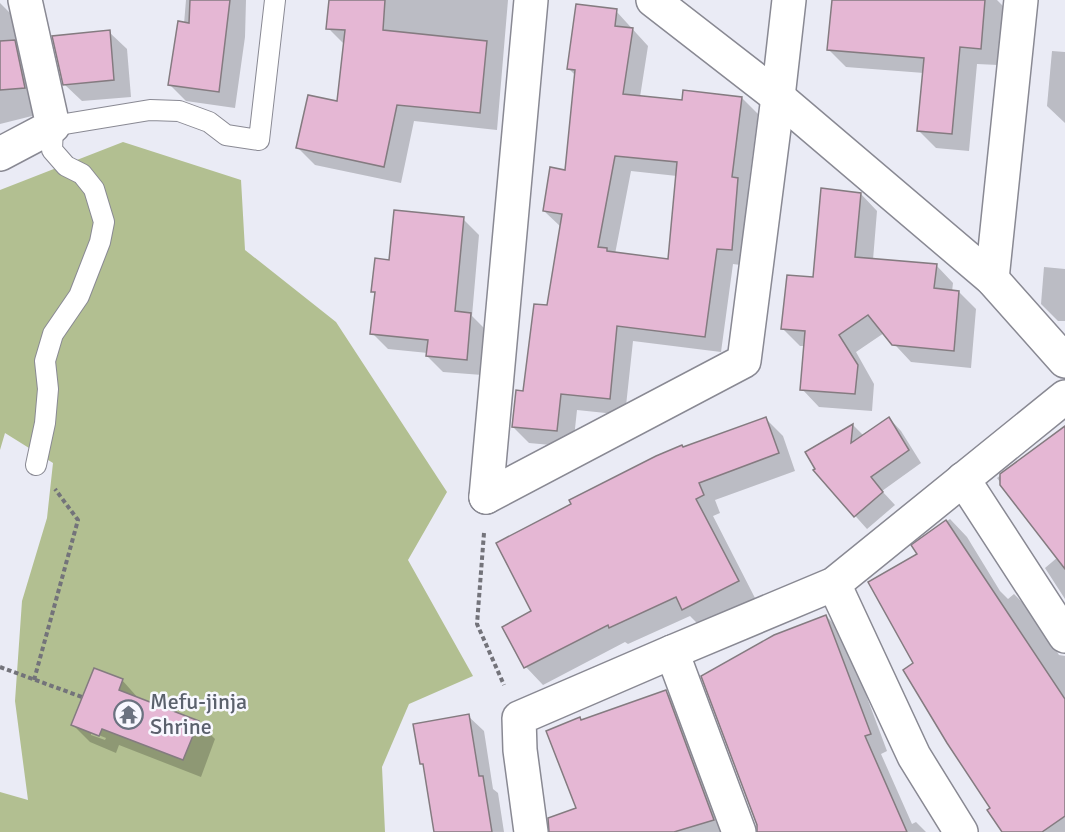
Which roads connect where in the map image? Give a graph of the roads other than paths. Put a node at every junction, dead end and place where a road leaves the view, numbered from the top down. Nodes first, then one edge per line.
1 (25, 0) edge
2 (275, 0) edge
3 (531, 0) edge
4 (653, 0) edge
5 (789, 0) edge
6 (1021, 0) edge
7 (778, 97) junction
8 (53, 126) junction
9 (0, 154) edge
10 (992, 279) junction
11 (1065, 361) edge
12 (1065, 397) edge
13 (36, 465) road end
14 (963, 479) junction
15 (834, 584) junction
16 (1065, 636) edge
17 (672, 652) junction
18 (531, 832) edge
19 (740, 832) edge
20 (961, 832) edge

1 - 8 street
2 - 8 lane
3 - 7 street
4 - 7 street
5 - 7 street
6 - 10 street
7 - 10 street
8 - 9 street
8 - 13 lane
10 - 11 street
12 - 14 street
14 - 15 street
14 - 16 street
15 - 17 street
15 - 20 street
17 - 18 street
17 - 19 street

